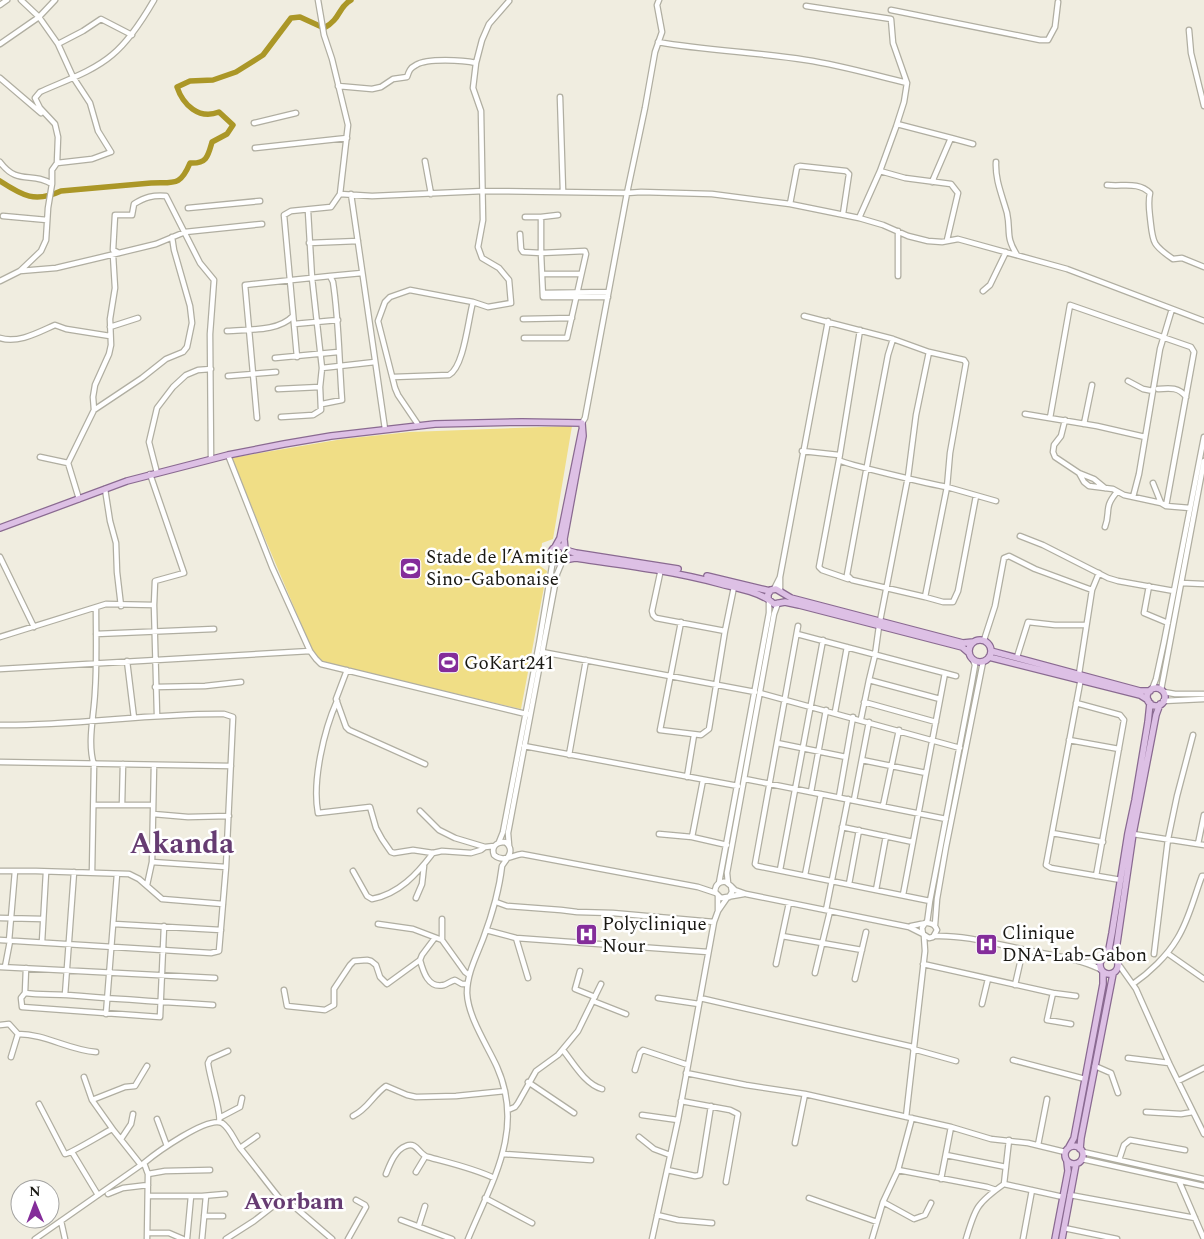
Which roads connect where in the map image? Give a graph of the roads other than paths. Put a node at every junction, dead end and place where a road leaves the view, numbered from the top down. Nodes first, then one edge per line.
1 (7, 0) edge
2 (21, 0) edge
3 (55, 0) edge
4 (154, 0) edge
5 (318, 0) edge
6 (659, 0) edge
7 (510, 2) dead end
8 (1058, 2) dead end
9 (0, 5) edge
10 (806, 6) dead end
11 (891, 10) dead end
12 (39, 17) junction
13 (1189, 30) dead end
14 (132, 35) junction
15 (658, 42) junction
16 (0, 44) edge
17 (58, 44) junction
18 (476, 63) junction
19 (73, 77) junction
20 (0, 78) edge
21 (907, 83) junction
22 (338, 86) junction
23 (560, 97) dead end
24 (1203, 99) edge
25 (1204, 106) edge
26 (296, 113) dead end
27 (254, 123) dead end
28 (55, 124) junction
29 (896, 124) junction
30 (347, 138) junction
31 (951, 138) junction
32 (972, 144) dead end
33 (255, 148) dead end
34 (425, 161) dead end
35 (0, 162) edge
36 (996, 162) dead end
37 (57, 163) junction
38 (880, 171) junction
39 (932, 182) junction
40 (52, 184) junction
41 (1106, 185) dead end
42 (563, 191) junction
43 (484, 192) junction
44 (340, 194) junction
45 (351, 194) junction
46 (431, 194) junction
47 (627, 194) junction
48 (260, 201) dead end
49 (790, 204) junction
50 (188, 208) dead end
51 (308, 211) junction
52 (843, 214) junction
53 (558, 215) dead end
54 (3, 216) dead end
55 (542, 216) junction
56 (525, 217) dead end
57 (859, 218) junction
58 (47, 220) junction
59 (262, 224) dead end
60 (898, 231) junction
61 (185, 232) junction
62 (520, 234) dead end
63 (172, 237) junction
64 (358, 240) junction
65 (947, 240) junction
66 (309, 242) junction
67 (1006, 252) junction
68 (119, 253) junction
69 (541, 253) junction
70 (113, 255) junction
71 (1017, 255) junction
72 (1204, 267) edge
73 (20, 271) junction
74 (362, 273) junction
75 (542, 274) junction
76 (581, 274) junction
77 (330, 276) junction
78 (898, 276) dead end
79 (312, 278) junction
80 (290, 280) junction
81 (0, 281) edge
82 (983, 290) dead end
83 (578, 294) junction
84 (608, 295) junction
85 (473, 302) junction
86 (1172, 309) junction
87 (293, 316) junction
88 (804, 316) dead end
89 (138, 318) dead end
90 (523, 318) dead end
91 (572, 318) junction
92 (338, 320) junction
93 (828, 321) junction
94 (1204, 321) edge
95 (317, 322) junction
96 (294, 324) junction
97 (110, 328) junction
98 (250, 329) junction
99 (860, 330) junction
100 (227, 331) dead end
101 (110, 336) junction
102 (0, 338) edge
103 (524, 338) dead end
104 (1163, 338) junction
105 (893, 339) junction
106 (338, 352) junction
107 (929, 352) junction
108 (321, 354) junction
109 (297, 357) junction
110 (275, 358) dead end
111 (375, 362) junction
112 (339, 367) junction
113 (322, 368) junction
114 (211, 369) junction
115 (276, 372) dead end
116 (253, 373) junction
117 (228, 376) dead end
118 (393, 377) junction
119 (1128, 381) dead end
120 (1092, 385) dead end
121 (320, 387) junction
122 (278, 389) dead end
123 (1156, 390) junction
124 (1186, 397) junction
125 (322, 404) junction
126 (94, 410) junction
127 (1025, 414) dead end
128 (281, 417) dead end
129 (257, 418) dead end
130 (1050, 418) junction
131 (1065, 420) junction
132 (1084, 424) junction
133 (419, 426) junction
134 (582, 426) junction
135 (385, 429) junction
136 (1145, 437) junction
137 (1204, 438) edge
138 (802, 451) junction
139 (228, 455) junction
140 (40, 457) dead end
141 (839, 457) junction
142 (211, 459) junction
143 (1204, 461) edge
144 (68, 463) junction
145 (867, 467) junction
146 (157, 472) junction
147 (1078, 473) junction
148 (150, 474) junction
149 (908, 478) junction
150 (1202, 478) edge
151 (1153, 483) dead end
152 (948, 487) junction
153 (1106, 488) junction
154 (104, 489) junction
155 (1117, 492) junction
156 (976, 496) junction
157 (1133, 497) junction
158 (79, 499) junction
159 (996, 501) dead end
160 (1161, 503) junction
161 (1166, 506) junction
162 (1190, 508) junction
163 (1105, 527) dead end
164 (0, 528) edge
165 (1020, 536) dead end
166 (555, 547) junction
167 (565, 550) junction
168 (0, 557) edge
169 (553, 560) junction
170 (563, 561) junction
171 (661, 570) junction
172 (1099, 573) junction
173 (852, 580) junction
174 (1180, 583) junction
175 (1204, 584) edge
176 (1149, 586) junction
177 (734, 587) junction
178 (887, 588) junction
179 (1092, 590) junction
180 (1174, 590) junction
181 (776, 591) junction
182 (925, 597) junction
183 (769, 600) junction
184 (779, 603) junction
185 (154, 605) junction
186 (121, 606) junction
187 (96, 608) junction
188 (681, 622) junction
189 (1168, 623) junction
190 (880, 624) junction
191 (1086, 625) junction
192 (798, 626) dead end
193 (34, 627) junction
194 (214, 629) dead end
195 (725, 631) junction
196 (155, 633) junction
197 (96, 634) junction
198 (797, 634) junction
199 (0, 637) edge
200 (823, 640) junction
201 (984, 640) junction
202 (973, 642) junction
203 (847, 647) junction
204 (310, 650) junction
205 (542, 652) junction
206 (969, 652) junction
207 (990, 654) junction
208 (875, 655) junction
209 (1017, 657) junction
210 (155, 660) junction
211 (586, 660) junction
212 (973, 660) junction
213 (127, 661) junction
214 (96, 662) junction
215 (983, 662) junction
216 (0, 669) edge
217 (347, 670) junction
218 (945, 673) junction
219 (669, 676) junction
220 (956, 676) dead end
221 (1081, 676) junction
222 (869, 680) junction
223 (241, 682) dead end
224 (717, 684) junction
225 (155, 687) junction
226 (1151, 690) junction
227 (1162, 691) junction
228 (758, 692) junction
229 (1204, 694) edge
230 (940, 699) junction
231 (1204, 699) edge
232 (785, 700) junction
233 (337, 701) junction
234 (1149, 701) junction
235 (864, 702) junction
236 (1162, 703) junction
237 (1076, 704) junction
238 (810, 706) junction
239 (826, 710) junction
240 (835, 712) junction
241 (157, 715) junction
242 (528, 715) junction
243 (854, 717) junction
244 (134, 718) junction
245 (861, 719) junction
246 (92, 722) junction
247 (869, 722) junction
248 (936, 722) junction
249 (0, 725) edge
250 (898, 730) junction
251 (694, 735) junction
252 (1192, 735) dead end
253 (932, 739) junction
254 (1069, 740) junction
255 (777, 743) junction
256 (524, 746) junction
257 (802, 748) junction
258 (962, 748) junction
259 (1119, 749) junction
260 (818, 751) junction
261 (568, 755) junction
262 (846, 757) junction
263 (862, 760) junction
264 (0, 762) edge
265 (123, 764) junction
266 (425, 764) dead end
267 (94, 765) junction
268 (154, 765) junction
269 (231, 766) junction
270 (891, 766) junction
271 (926, 773) junction
272 (687, 777) junction
273 (745, 779) junction
274 (702, 780) junction
275 (770, 784) junction
276 (738, 786) junction
277 (796, 789) junction
278 (811, 792) junction
279 (822, 794) junction
280 (839, 797) junction
281 (848, 799) junction
282 (854, 800) junction
283 (94, 805) junction
284 (122, 805) junction
285 (153, 805) junction
286 (883, 806) junction
287 (420, 810) dead end
288 (918, 813) junction
289 (153, 814) junction
290 (228, 816) junction
291 (1204, 816) edge
292 (946, 819) junction
293 (842, 827) junction
294 (859, 830) junction
295 (1052, 833) junction
296 (660, 834) dead end
297 (1133, 834) junction
298 (886, 836) junction
299 (692, 837) junction
300 (1168, 839) junction
301 (499, 842) junction
302 (913, 842) junction
303 (1103, 842) junction
304 (1198, 844) junction
305 (727, 845) junction
306 (1204, 845) edge
307 (509, 846) junction
308 (485, 847) junction
309 (494, 849) junction
310 (433, 853) junction
311 (522, 854) junction
312 (497, 858) junction
313 (508, 858) junction
314 (152, 862) junction
315 (425, 864) junction
316 (226, 867) junction
317 (780, 870) junction
318 (0, 871) edge
319 (15, 871) junction
320 (46, 872) junction
321 (74, 872) junction
322 (353, 872) dead end
323 (92, 873) junction
324 (117, 874) junction
325 (805, 875) junction
326 (501, 876) junction
327 (1096, 876) junction
328 (1204, 876) edge
329 (832, 880) junction
330 (1122, 880) junction
331 (718, 884) junction
332 (729, 884) junction
333 (848, 884) junction
334 (147, 885) junction
335 (698, 886) junction
336 (876, 890) junction
337 (746, 894) junction
338 (717, 895) junction
339 (903, 895) junction
340 (416, 898) dead end
341 (728, 898) junction
342 (930, 901) junction
343 (496, 902) junction
344 (789, 903) junction
345 (223, 904) junction
346 (718, 911) junction
347 (828, 911) junction
348 (0, 918) edge
349 (11, 918) junction
350 (43, 919) junction
351 (442, 920) dead end
352 (714, 922) junction
353 (926, 923) junction
354 (114, 924) junction
355 (378, 924) dead end
356 (164, 926) junction
357 (909, 926) junction
358 (936, 926) junction
359 (222, 930) junction
360 (486, 930) junction
361 (866, 932) dead end
362 (923, 935) junction
363 (950, 935) junction
364 (782, 936) junction
365 (934, 936) junction
366 (516, 938) junction
367 (434, 939) junction
368 (0, 940) edge
369 (442, 940) junction
370 (10, 941) junction
371 (42, 942) junction
372 (70, 943) junction
373 (822, 943) junction
374 (112, 947) junction
375 (163, 950) junction
376 (862, 950) junction
377 (1023, 950) junction
378 (925, 951) junction
379 (708, 952) junction
380 (1167, 953) junction
381 (1154, 954) dead end
382 (1103, 959) junction
383 (420, 960) junction
384 (1086, 962) junction
385 (1118, 962) junction
386 (776, 964) dead end
387 (923, 964) junction
388 (2, 967) edge
389 (26, 968) junction
390 (67, 970) junction
391 (1102, 970) junction
392 (580, 971) dead end
393 (110, 973) junction
394 (815, 973) dead end
395 (1113, 974) junction
396 (162, 975) junction
397 (469, 975) junction
398 (215, 978) dead end
399 (528, 978) dead end
400 (855, 979) dead end
401 (988, 979) junction
402 (1204, 979) edge
403 (467, 984) junction
404 (601, 984) dead end
405 (1133, 984) junction
406 (1015, 985) junction
407 (284, 990) dead end
408 (25, 993) junction
409 (1053, 993) junction
410 (66, 995) junction
411 (1076, 996) dead end
412 (658, 998) dead end
413 (700, 998) junction
414 (108, 999) junction
415 (594, 999) junction
416 (160, 1002) junction
417 (699, 1004) junction
418 (982, 1004) dead end
419 (213, 1005) dead end
420 (106, 1014) junction
421 (626, 1014) dead end
422 (1071, 1024) dead end
423 (0, 1025) edge
424 (18, 1034) junction
425 (913, 1048) junction
426 (563, 1050) junction
427 (228, 1051) dead end
428 (96, 1052) dead end
429 (11, 1057) dead end
430 (1128, 1058) dead end
431 (1012, 1060) dead end
432 (956, 1061) dead end
433 (1169, 1063) junction
434 (688, 1065) junction
435 (147, 1066) dead end
436 (1094, 1066) junction
437 (1204, 1068) edge
438 (635, 1070) dead end
439 (686, 1073) junction
440 (84, 1077) dead end
441 (1085, 1079) junction
442 (1178, 1081) junction
443 (528, 1082) junction
444 (602, 1089) dead end
445 (505, 1091) junction
446 (805, 1094) junction
447 (1118, 1094) dead end
448 (242, 1098) dead end
449 (1047, 1099) dead end
450 (92, 1100) junction
451 (681, 1101) junction
452 (39, 1104) dead end
453 (711, 1106) junction
454 (508, 1110) junction
455 (1146, 1112) dead end
456 (1193, 1112) junction
457 (574, 1113) dead end
458 (133, 1114) dead end
459 (642, 1115) dead end
460 (354, 1116) dead end
461 (906, 1116) junction
462 (912, 1118) junction
463 (157, 1119) dead end
464 (220, 1120) junction
465 (678, 1120) junction
466 (951, 1127) junction
467 (112, 1129) junction
468 (1204, 1134) edge
469 (257, 1136) dead end
470 (639, 1137) dead end
471 (122, 1139) junction
472 (1009, 1140) junction
473 (795, 1143) dead end
474 (1038, 1145) junction
475 (167, 1146) junction
476 (240, 1148) junction
477 (1067, 1150) junction
478 (1185, 1150) dead end
479 (72, 1152) junction
480 (1082, 1153) junction
481 (503, 1154) junction
482 (946, 1155) junction
483 (670, 1156) junction
484 (426, 1157) junction
485 (591, 1160) dead end
486 (1119, 1160) junction
487 (1068, 1162) junction
488 (142, 1164) junction
489 (1076, 1164) junction
490 (1006, 1166) junction
491 (210, 1170) dead end
492 (667, 1170) junction
493 (898, 1170) junction
494 (416, 1172) dead end
495 (148, 1174) junction
496 (386, 1174) dead end
497 (494, 1178) junction
498 (941, 1179) junction
499 (1204, 1180) edge
500 (1179, 1181) junction
501 (726, 1182) dead end
502 (1004, 1184) junction
503 (148, 1185) junction
504 (1204, 1186) edge
505 (996, 1190) junction
506 (1032, 1190) junction
507 (98, 1194) junction
508 (108, 1194) dead end
509 (225, 1194) dead end
510 (1070, 1195) junction
511 (148, 1196) junction
512 (191, 1196) junction
513 (206, 1196) junction
514 (1063, 1197) junction
515 (485, 1198) junction
516 (809, 1198) dead end
517 (281, 1200) junction
518 (356, 1200) dead end
519 (884, 1202) junction
520 (931, 1203) dead end
521 (425, 1206) dead end
522 (657, 1215) junction
523 (204, 1216) junction
524 (224, 1216) dead end
525 (1195, 1218) junction
526 (401, 1220) dead end
527 (61, 1221) junction
528 (877, 1222) junction
529 (532, 1223) dead end
530 (712, 1223) dead end
531 (419, 1225) junction
532 (1064, 1228) junction
533 (147, 1236) edge
534 (470, 1238) edge
535 (35, 1239) edge
536 (65, 1239) edge
537 (183, 1239) edge
538 (187, 1239) edge
539 (202, 1239) edge
540 (226, 1239) edge
541 (332, 1239) edge
542 (348, 1239) edge
543 (452, 1239) edge
544 (652, 1239) edge
545 (872, 1239) edge
546 (966, 1239) edge
547 (1023, 1239) edge
548 (1055, 1239) edge
549 (1062, 1239) edge
550 (1117, 1239) edge
551 (1204, 1239) edge

1 - 9 street
2 - 12 street
3 - 12 street
4 - 14 street
5 - 22 street
6 - 15 street
7 - 18 street
8 - 11 street
10 - 21 street
12 - 16 street
12 - 17 street
13 - 24 street
14 - 17 street
14 - 19 street
15 - 21 street
15 - 47 street
17 - 19 street
18 - 22 street
18 - 43 street
19 - 28 street
19 - 37 street
20 - 28 street
21 - 29 street
22 - 30 street
23 - 42 street
24 - 25 street
26 - 27 street
28 - 37 street
29 - 31 street
29 - 38 street
30 - 33 street
30 - 44 street
31 - 32 street
31 - 39 street
34 - 46 street
35 - 40 street
36 - 71 street
37 - 40 street
38 - 39 street
38 - 57 street
39 - 65 street
40 - 58 street
41 - 72 street
42 - 43 street
42 - 47 street
43 - 46 street
43 - 85 street
44 - 45 street
44 - 51 street
45 - 46 street
45 - 64 street
47 - 49 street
47 - 84 street
48 - 50 street
49 - 52 street
49 - 52 street
51 - 66 street
51 - 80 street
52 - 57 street
53 - 55 street
54 - 58 street
55 - 56 street
55 - 69 street
57 - 60 street
58 - 73 street
59 - 61 street
60 - 65 street
60 - 78 street
61 - 63 street
61 - 68 street
61 - 114 street
62 - 69 street
63 - 68 street
63 - 126 street
64 - 66 street
64 - 74 street
65 - 67 street
66 - 79 street
67 - 71 street
67 - 82 street
68 - 70 street
69 - 75 street
69 - 76 street
70 - 73 street
70 - 97 street
71 - 86 street
73 - 81 street
74 - 77 street
74 - 111 street
75 - 76 street
75 - 83 street
76 - 83 street
77 - 79 street
77 - 92 street
79 - 80 street
79 - 95 street
80 - 87 street
80 - 98 street
83 - 84 street
83 - 91 street
84 - 134 street
85 - 118 street
85 - 118 street
86 - 94 street
86 - 104 street
87 - 96 street
87 - 98 street
88 - 93 street
89 - 97 street
90 - 91 street
91 - 103 street
92 - 95 street
92 - 106 street
93 - 99 street
93 - 138 street
95 - 96 street
95 - 108 street
96 - 109 street
97 - 101 street
98 - 100 street
98 - 116 street
99 - 105 street
99 - 141 street
101 - 102 street
101 - 126 street
104 - 123 street
104 - 124 street
104 - 130 street
105 - 107 street
105 - 145 street
106 - 108 street
106 - 112 street
107 - 149 street
107 - 152 street
108 - 109 street
108 - 113 street
109 - 110 street
111 - 112 street
111 - 135 street
112 - 113 street
112 - 125 street
113 - 121 street
114 - 142 street
114 - 146 street
115 - 116 street
116 - 117 street
116 - 129 street
118 - 133 street
119 - 123 street
120 - 132 street
121 - 122 street
121 - 125 street
123 - 124 street
123 - 136 street
124 - 161 street
125 - 128 street
126 - 144 street
127 - 130 street
130 - 131 street
131 - 132 street
131 - 147 street
132 - 136 street
133 - 134 main road
133 - 135 main road
134 - 166 main road
134 - 167 main road
135 - 139 main road
136 - 157 street
137 - 162 street
138 - 141 street
138 - 181 street
139 - 142 main road
139 - 204 street
140 - 144 street
141 - 145 street
141 - 173 street
142 - 146 main road
143 - 150 street
144 - 158 street
145 - 149 street
145 - 173 street
146 - 148 main road
147 - 153 street
147 - 153 street
148 - 154 main road
148 - 185 street
149 - 152 street
149 - 178 street
150 - 174 street
151 - 160 street
152 - 156 street
152 - 182 street
153 - 155 street
154 - 158 main road
154 - 186 street
155 - 157 street
155 - 163 street
156 - 159 street
156 - 182 street
157 - 160 street
158 - 164 main road
160 - 161 street
161 - 162 street
162 - 180 street
165 - 172 street
166 - 167 main road
166 - 169 main road
167 - 170 main road
167 - 181 main road
168 - 193 street
169 - 170 main road
169 - 242 street
170 - 171 main road
170 - 205 street
171 - 177 main road
171 - 188 street
172 - 176 street
172 - 179 street
173 - 178 street
174 - 175 street
174 - 227 street
176 - 180 street
176 - 189 street
177 - 183 main road
177 - 195 street
178 - 182 street
178 - 190 street
179 - 191 street
179 - 201 street
180 - 189 street
181 - 183 main road
181 - 184 main road
181 - 190 main road
183 - 184 main road
183 - 228 street
184 - 190 main road
184 - 228 street
185 - 186 street
185 - 196 street
186 - 187 street
187 - 193 street
187 - 197 street
188 - 195 street
188 - 219 street
189 - 226 street
190 - 202 main road
190 - 206 main road
190 - 208 street
191 - 209 street
191 - 221 street
192 - 198 street
193 - 199 street
194 - 196 street
195 - 224 street
196 - 197 street
196 - 210 street
197 - 214 street
198 - 200 street
198 - 232 street
200 - 203 street
200 - 238 street
201 - 202 main road
201 - 207 main road
202 - 206 main road
203 - 208 street
203 - 240 street
204 - 210 street
204 - 217 street
205 - 211 street
205 - 242 street
206 - 212 main road
207 - 209 main road
207 - 215 main road
207 - 221 main road
208 - 218 street
208 - 222 street
209 - 221 main road
210 - 213 street
210 - 225 street
211 - 219 street
211 - 261 street
212 - 215 main road
212 - 258 street
213 - 214 street
213 - 244 street
214 - 216 street
214 - 246 street
215 - 258 street
217 - 233 street
217 - 242 street
218 - 220 street
218 - 230 street
219 - 224 street
219 - 251 street
221 - 226 main road
221 - 234 main road
221 - 237 street
222 - 230 street
222 - 235 street
223 - 225 street
224 - 228 street
224 - 251 street
225 - 241 street
226 - 227 main road
226 - 234 main road
227 - 229 street
227 - 236 main road
228 - 232 street
228 - 273 street
228 - 276 street
230 - 248 street
231 - 236 street
232 - 238 street
232 - 255 street
233 - 266 street
233 - 310 street
234 - 236 main road
234 - 330 main road
235 - 245 street
235 - 248 street
236 - 297 main road
237 - 254 street
237 - 259 street
238 - 239 street
238 - 257 street
239 - 240 street
239 - 260 street
240 - 243 street
241 - 244 street
241 - 269 street
242 - 256 street
242 - 301 street
243 - 245 street
243 - 262 street
244 - 246 street
245 - 247 street
246 - 249 street
246 - 267 street
247 - 250 street
247 - 263 street
248 - 253 street
250 - 253 street
250 - 270 street
251 - 272 street
252 - 300 street
253 - 258 street
253 - 271 street
254 - 259 street
254 - 295 street
255 - 257 street
255 - 275 street
256 - 261 street
256 - 307 street
257 - 260 street
257 - 277 street
258 - 292 street
258 - 358 street
259 - 303 street
260 - 262 street
260 - 278 street
261 - 272 street
262 - 280 street
263 - 270 street
263 - 282 street
264 - 267 street
265 - 267 street
265 - 268 street
265 - 284 street
267 - 283 street
268 - 269 street
268 - 285 street
269 - 290 street
270 - 271 street
270 - 286 street
271 - 288 street
272 - 274 street
273 - 275 street
273 - 332 street
274 - 276 street
274 - 299 street
275 - 277 street
275 - 317 street
276 - 305 street
277 - 278 street
277 - 317 street
278 - 279 street
279 - 280 street
279 - 325 street
280 - 281 street
281 - 282 street
281 - 293 street
282 - 286 street
283 - 284 street
283 - 323 street
284 - 285 street
285 - 289 street
286 - 288 street
287 - 308 street
288 - 292 street
288 - 302 street
289 - 290 street
289 - 314 street
290 - 316 street
291 - 304 street
292 - 342 street
293 - 294 street
293 - 329 street
294 - 298 street
294 - 333 street
295 - 303 street
295 - 327 street
296 - 299 street
297 - 300 street
297 - 385 main road
298 - 302 street
298 - 336 street
299 - 305 street
300 - 304 street
300 - 381 street
301 - 307 street
301 - 309 street
302 - 339 street
303 - 327 street
304 - 306 street
305 - 331 street
307 - 311 street
307 - 313 street
308 - 309 street
308 - 310 street
309 - 312 street
310 - 315 street
311 - 313 street
311 - 335 street
312 - 313 street
312 - 326 street
313 - 326 street
314 - 316 street
314 - 334 street
315 - 322 street
315 - 340 street
316 - 345 street
317 - 325 street
318 - 319 street
319 - 320 street
319 - 349 street
320 - 321 street
320 - 350 street
321 - 323 street
321 - 372 street
323 - 324 street
324 - 334 street
324 - 354 street
325 - 329 street
326 - 343 street
327 - 330 street
328 - 380 street
329 - 333 street
329 - 347 street
330 - 382 main road
331 - 332 street
331 - 335 street
331 - 338 street
332 - 337 street
332 - 341 street
333 - 336 street
334 - 345 street
335 - 338 street
336 - 339 street
337 - 341 street
337 - 344 street
338 - 341 street
338 - 346 street
339 - 342 street
341 - 346 street
342 - 353 street
343 - 352 street
343 - 360 street
344 - 347 street
344 - 364 street
345 - 359 street
346 - 352 street
347 - 357 street
347 - 373 street
348 - 349 street
349 - 350 street
349 - 370 street
350 - 371 street
351 - 369 street
352 - 379 street
353 - 357 street
353 - 358 street
353 - 362 street
354 - 356 street
354 - 374 street
355 - 367 street
356 - 359 street
356 - 375 street
357 - 362 street
358 - 363 street
358 - 365 street
359 - 375 street
360 - 366 street
360 - 397 street
361 - 376 street
362 - 365 street
362 - 378 street
363 - 365 street
363 - 377 street
364 - 373 street
364 - 386 street
365 - 378 street
366 - 379 street
366 - 399 street
367 - 369 street
367 - 383 street
368 - 370 street
369 - 397 street
370 - 371 street
370 - 388 street
371 - 372 street
372 - 374 street
372 - 390 street
373 - 376 street
373 - 394 street
374 - 375 street
374 - 393 street
375 - 396 street
376 - 400 street
377 - 384 street
377 - 406 street
378 - 387 street
379 - 413 street
380 - 402 street
380 - 405 street
382 - 384 street
382 - 385 main road
382 - 391 main road
383 - 403 street
383 - 407 street
384 - 391 street
385 - 395 main road
385 - 405 street
387 - 401 street
387 - 425 street
388 - 389 street
389 - 390 street
389 - 408 street
390 - 393 street
390 - 410 street
391 - 395 main road
391 - 441 main road
392 - 415 street
393 - 396 street
393 - 414 street
395 - 436 main road
396 - 398 street
396 - 416 street
397 - 403 street
401 - 406 street
401 - 418 street
403 - 445 street
404 - 415 street
405 - 433 street
406 - 409 street
408 - 410 street
408 - 420 street
409 - 411 street
409 - 422 street
410 - 414 street
412 - 417 street
413 - 417 street
413 - 425 street
414 - 416 street
414 - 420 street
415 - 421 street
415 - 426 street
416 - 419 street
416 - 420 street
417 - 434 street
423 - 424 street
424 - 428 street
424 - 429 street
425 - 432 street
425 - 461 street
426 - 443 street
426 - 444 street
427 - 464 street
430 - 433 street
431 - 441 street
433 - 442 street
434 - 438 street
434 - 439 street
435 - 450 street
436 - 447 street
436 - 480 main road
437 - 442 street
439 - 446 street
439 - 451 street
440 - 450 street
441 - 477 main road
442 - 456 street
443 - 454 street
443 - 457 street
445 - 454 street
445 - 460 street
446 - 461 street
446 - 473 street
448 - 464 street
449 - 474 street
450 - 467 street
451 - 453 street
451 - 465 street
452 - 479 street
453 - 492 street
453 - 501 street
454 - 481 street
455 - 456 street
456 - 468 street
458 - 471 street
459 - 465 street
461 - 462 street
462 - 466 street
462 - 493 street
463 - 475 street
464 - 475 street
464 - 476 street
465 - 483 street
466 - 472 street
466 - 482 street
467 - 471 street
467 - 479 street
469 - 476 street
470 - 483 street
471 - 488 street
472 - 474 street
472 - 490 street
474 - 477 street
475 - 488 street
476 - 517 street
477 - 480 main road
477 - 487 main road
478 - 486 street
479 - 507 street
480 - 486 street
480 - 489 main road
480 - 500 street
481 - 485 street
481 - 497 street
482 - 490 street
482 - 498 street
483 - 492 street
484 - 494 street
484 - 496 street
484 - 497 street
486 - 499 street
487 - 489 main road
487 - 514 main road
488 - 495 street
488 - 507 street
489 - 510 main road
490 - 502 street
491 - 495 street
492 - 522 street
493 - 498 street
493 - 519 street
495 - 503 street
497 - 515 street
498 - 505 street
500 - 504 street
500 - 525 street
502 - 505 street
502 - 506 street
503 - 508 street
503 - 511 street
505 - 546 street
506 - 514 street
506 - 547 street
507 - 527 street
509 - 513 street
510 - 525 street
510 - 532 main road
511 - 512 street
511 - 533 street
512 - 513 street
512 - 538 street
513 - 523 street
514 - 548 main road
515 - 529 street
515 - 534 street
516 - 528 street
517 - 540 street
517 - 541 street
518 - 542 street
519 - 520 street
519 - 528 street
521 - 531 street
522 - 530 street
522 - 544 street
523 - 524 street
523 - 539 street
525 - 551 street
526 - 531 street
527 - 535 street
527 - 536 street
528 - 545 street
531 - 543 street
532 - 549 main road
532 - 550 street
533 - 537 street

